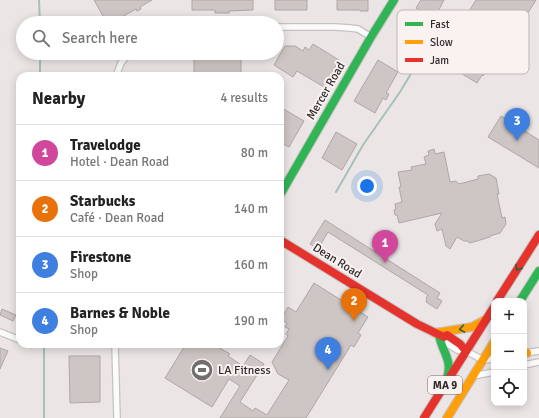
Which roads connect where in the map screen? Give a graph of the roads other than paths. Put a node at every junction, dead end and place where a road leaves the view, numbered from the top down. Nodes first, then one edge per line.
1 (394, 0) edge
2 (284, 27) edge
3 (371, 37) junction
4 (124, 60) edge
5 (118, 72) edge
6 (284, 188) edge
7 (539, 235) edge
8 (284, 242) edge
9 (539, 271) edge
10 (499, 298) edge
11 (522, 298) edge
12 (491, 311) edge
13 (486, 319) junction
14 (0, 332) edge
15 (439, 335) junction
16 (16, 338) edge
17 (491, 347) edge
18 (115, 348) edge
19 (466, 351) junction
20 (539, 351) edge
21 (527, 353) edge
22 (491, 359) edge
23 (483, 360) junction
24 (539, 362) edge
25 (527, 364) edge
26 (491, 373) edge
27 (473, 376) junction
28 (445, 384) junction
29 (117, 418) edge
30 (424, 418) edge
31 (447, 418) edge

1 - 3 main road, Mercer Road
2 - 3 street
3 - 6 main road, Mercer Road
4 - 5 street
7 -> 10 main road
8 - 15 main road, Dean Road
9 - 11 main road
12 - 13 main road, MA 9
13 -> 15 main road
13 - 19 main road, MA 9
14 - 16 street
15 - 19 main road, Dean Road
15 - 28 main road
17 - 23 main road, MA 9
18 - 29 street
19 - 23 street, Dean Road
19 - 28 main road, MA 9
20 - 21 street
22 - 23 street
23 - 27 main road, MA 9
24 - 25 street
26 - 27 street
27 - 31 main road, MA 9
28 - 30 main road, MA 9

